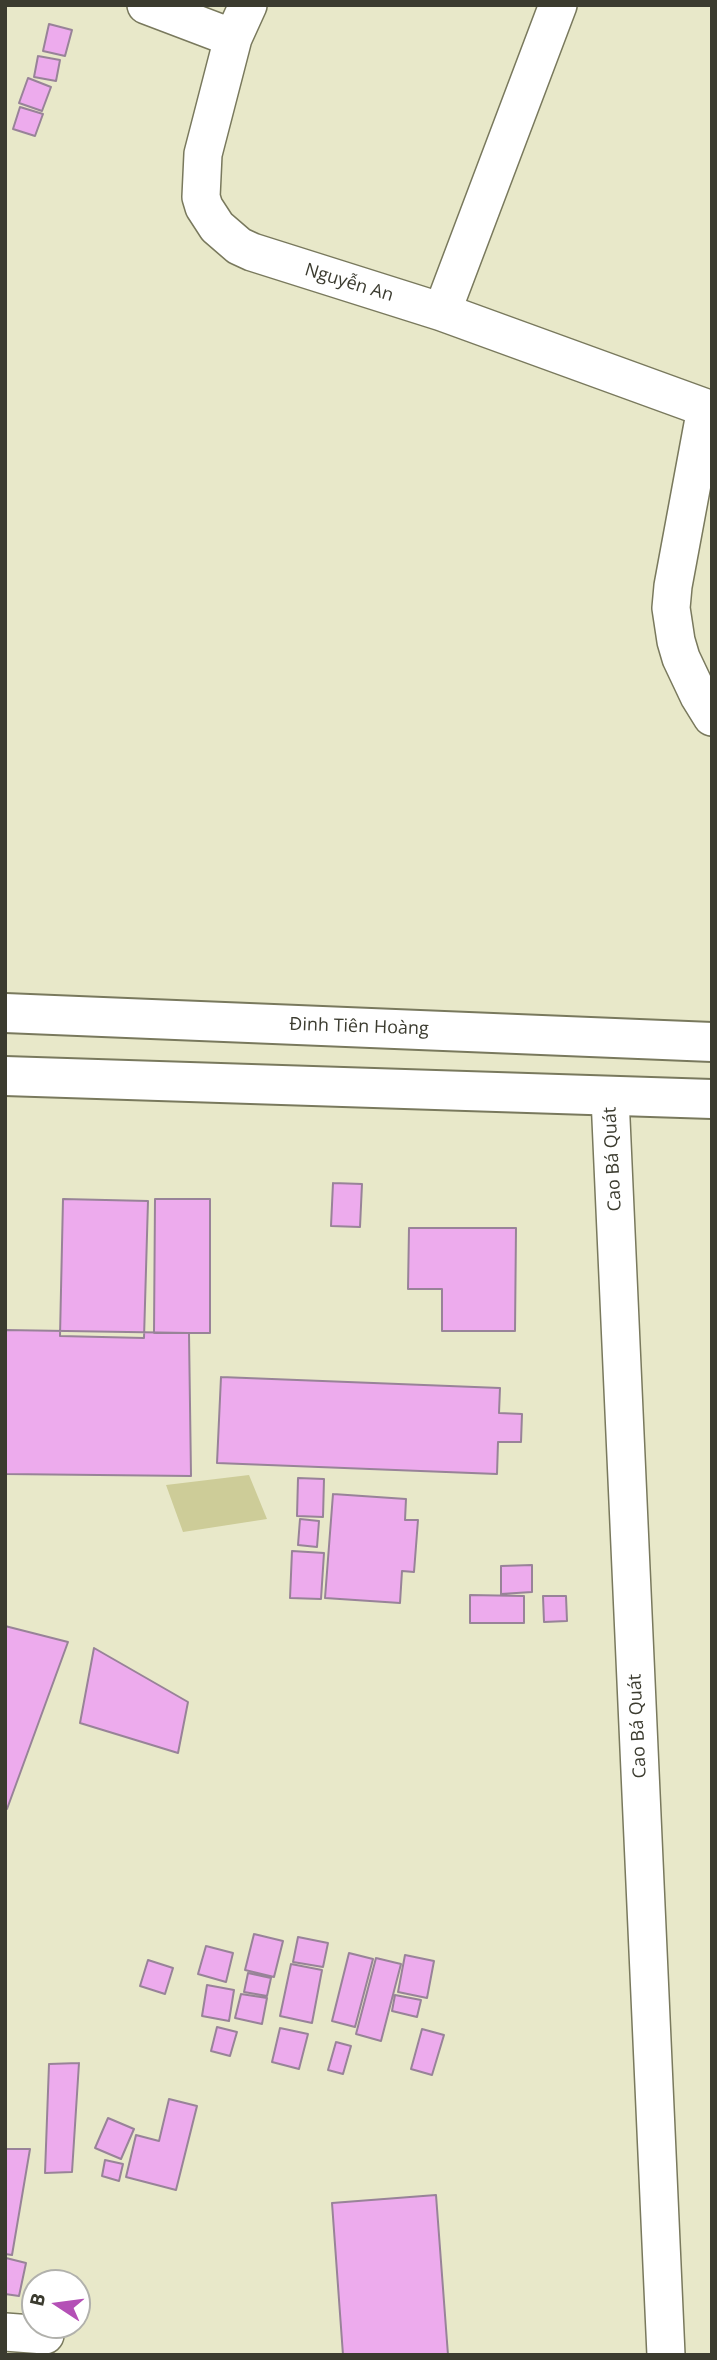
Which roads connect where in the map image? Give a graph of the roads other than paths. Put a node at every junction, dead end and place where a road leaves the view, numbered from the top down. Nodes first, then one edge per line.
1 (146, 5) edge
2 (558, 5) edge
3 (240, 21) edge
4 (442, 312) junction
5 (709, 406) edge
6 (712, 717) edge
7 (5, 1013) edge
8 (712, 1042) edge
9 (5, 1076) edge
10 (610, 1097) junction
11 (712, 1099) edge
12 (666, 2355) edge

1 - 3 street
2 - 4 street
3 - 4 street, Nguyễn An
4 - 5 street, Nguyễn An
5 - 6 street
7 - 8 highway, Đinh Tiên Hoàng
9 - 10 highway
10 - 11 highway
10 - 12 street, Cao Bá Quát

